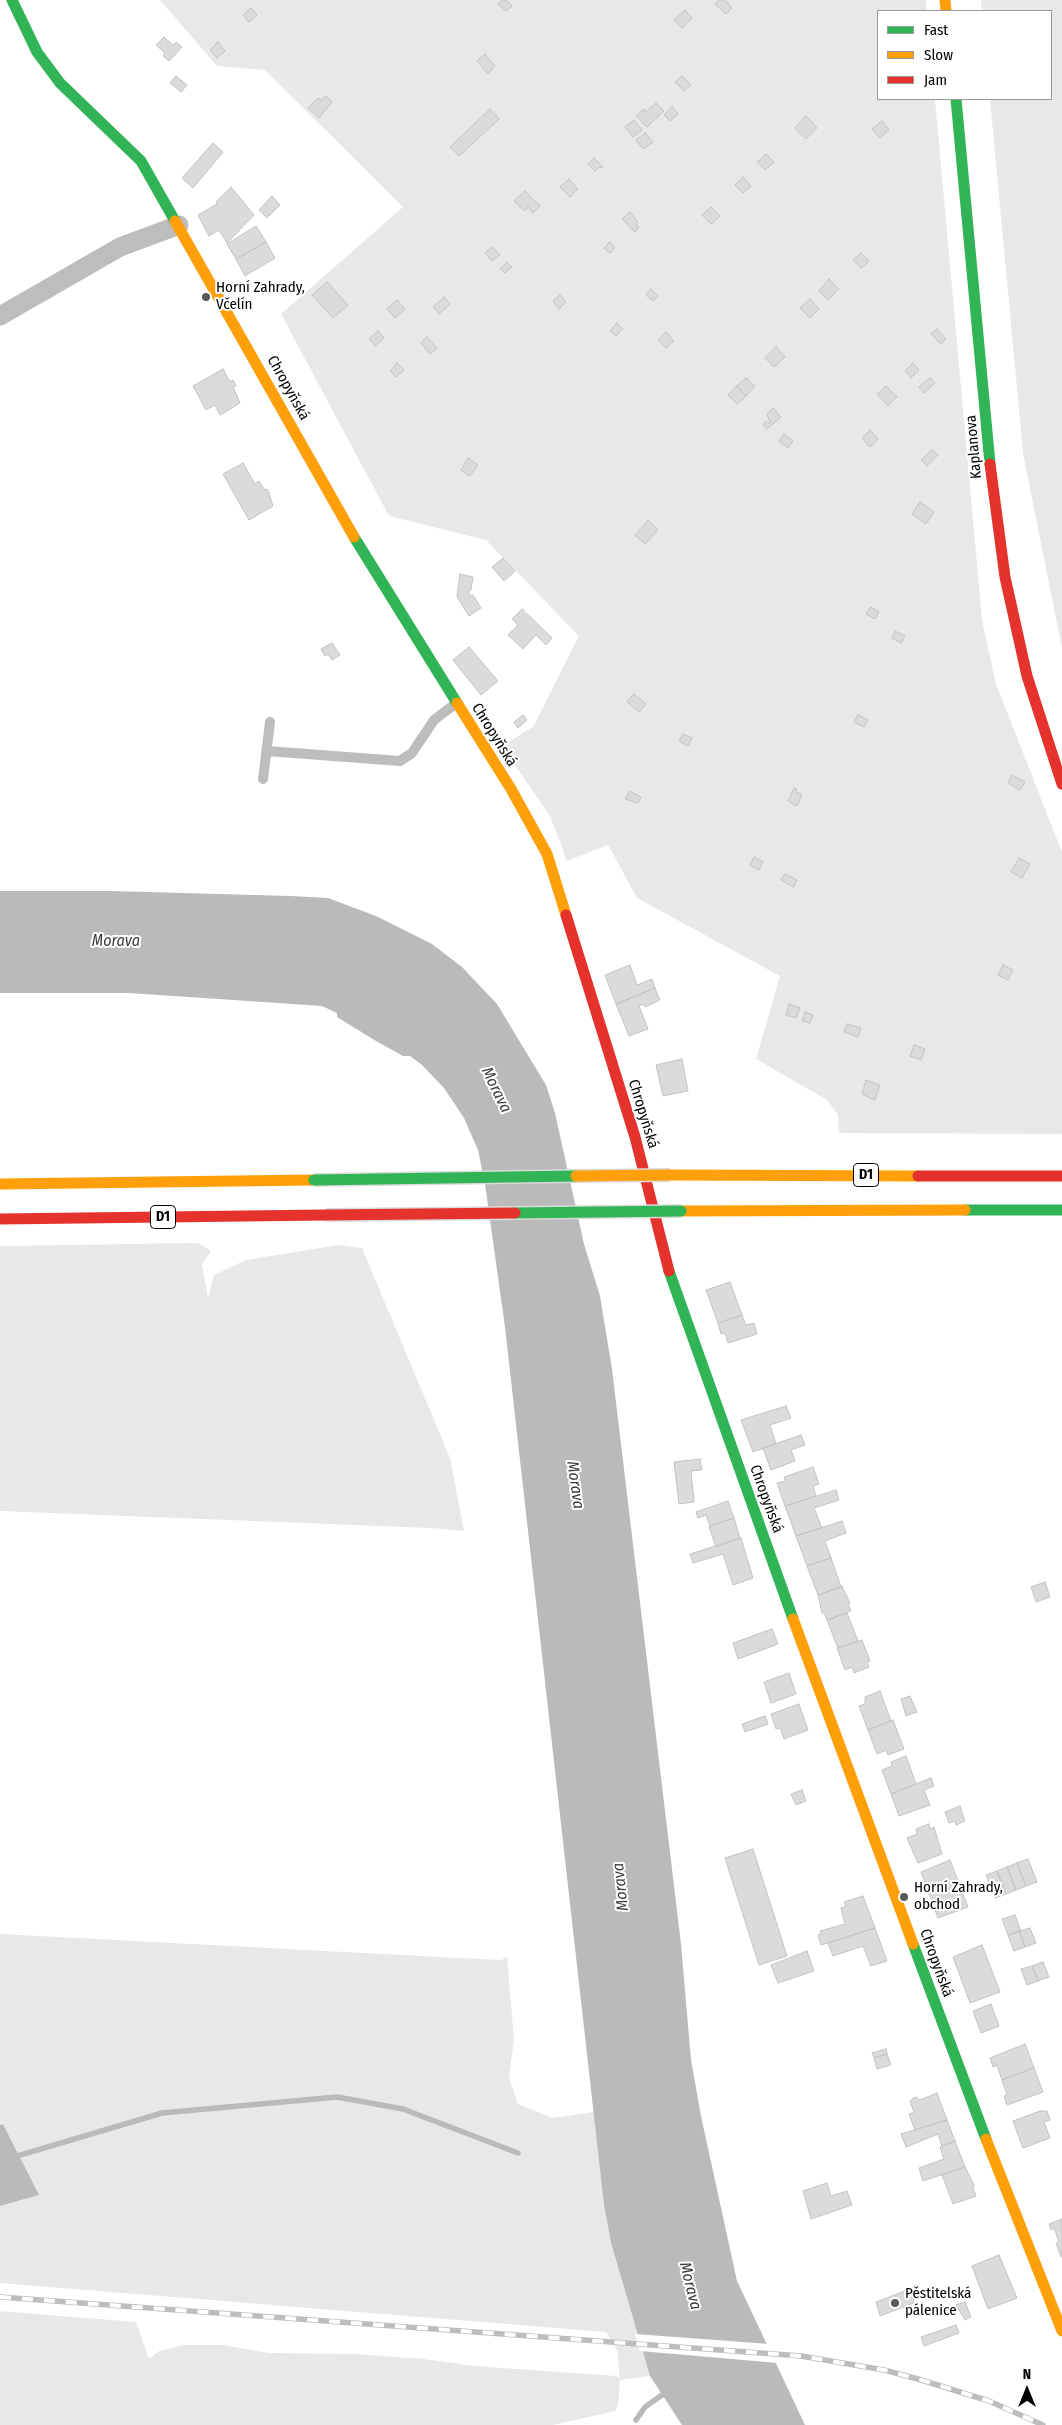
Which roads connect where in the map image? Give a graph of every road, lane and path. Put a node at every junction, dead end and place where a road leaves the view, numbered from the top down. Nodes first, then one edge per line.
1 (12, 0) edge
2 (956, 100) edge
3 (179, 225) junction
4 (0, 316) edge
5 (456, 703) junction
6 (270, 722) dead end
7 (268, 751) junction
8 (263, 779) dead end
9 (1062, 784) edge
10 (1062, 1176) edge
11 (0, 1184) edge
12 (1062, 1210) edge
13 (0, 1218) edge
14 (1062, 2331) edge

1 - 3 main road, Chropyňská
2 - 9 main road, Kaplanova
3 - 4 street
3 - 5 main road, Chropyňská
5 - 7 lane
5 - 14 main road, Chropyňská
6 - 7 lane
7 - 8 lane
10 - 11 main road, D1, bridge
12 - 13 main road, D1, bridge

